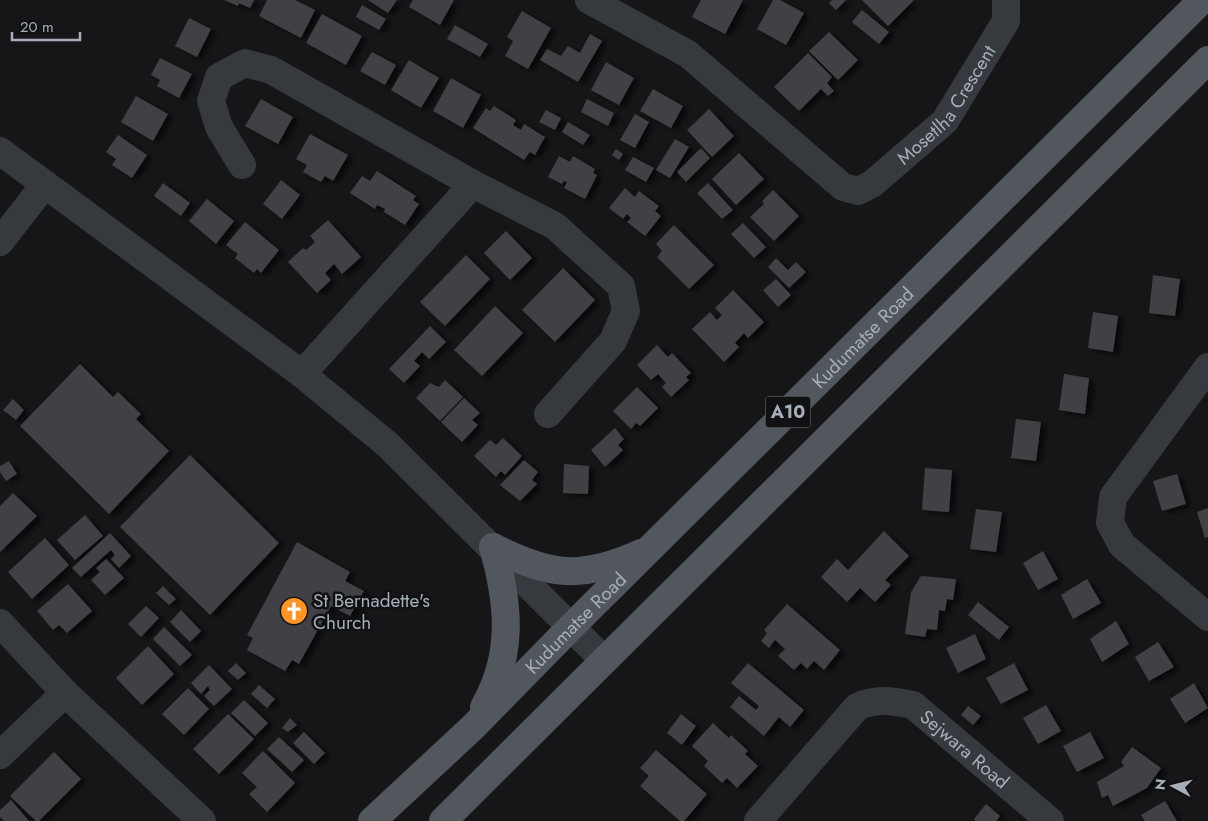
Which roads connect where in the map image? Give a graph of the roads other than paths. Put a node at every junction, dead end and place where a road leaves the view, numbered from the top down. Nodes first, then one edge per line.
1 (589, 0) edge
2 (1006, 0) edge
3 (1202, 0) edge
4 (1208, 60) edge
5 (0, 151) edge
6 (242, 165) dead end
7 (45, 184) junction
8 (473, 184) junction
9 (0, 242) edge
10 (1208, 367) edge
11 (302, 374) junction
12 (548, 414) dead end
13 (493, 547) junction
14 (651, 548) junction
15 (1208, 617) edge
16 (0, 623) edge
17 (570, 628) junction
18 (604, 660) junction
19 (65, 693) junction
20 (473, 727) junction
21 (0, 754) edge
22 (202, 821) edge
23 (372, 821) edge
24 (444, 821) edge
25 (758, 821) edge
26 (1050, 821) edge

1 - 2 street, Mosetlha Crescent
3 - 14 main road, Kudumatse Road / A10
4 - 18 main road, A10
5 - 7 street
6 - 8 street
7 - 9 street
7 - 11 street
8 - 11 street
8 - 12 street
10 - 15 street
11 - 13 street
13 - 14 main road
13 - 17 street
13 - 20 main road
14 - 17 main road, Kudumatse Road / A10
16 - 19 street
17 - 18 street
17 - 20 main road, Kudumatse Road / A10
18 - 24 main road, A10
19 - 21 street
19 - 22 street
20 - 23 main road, Kudumatse Road / A10
25 - 26 street, Sejwara Road

